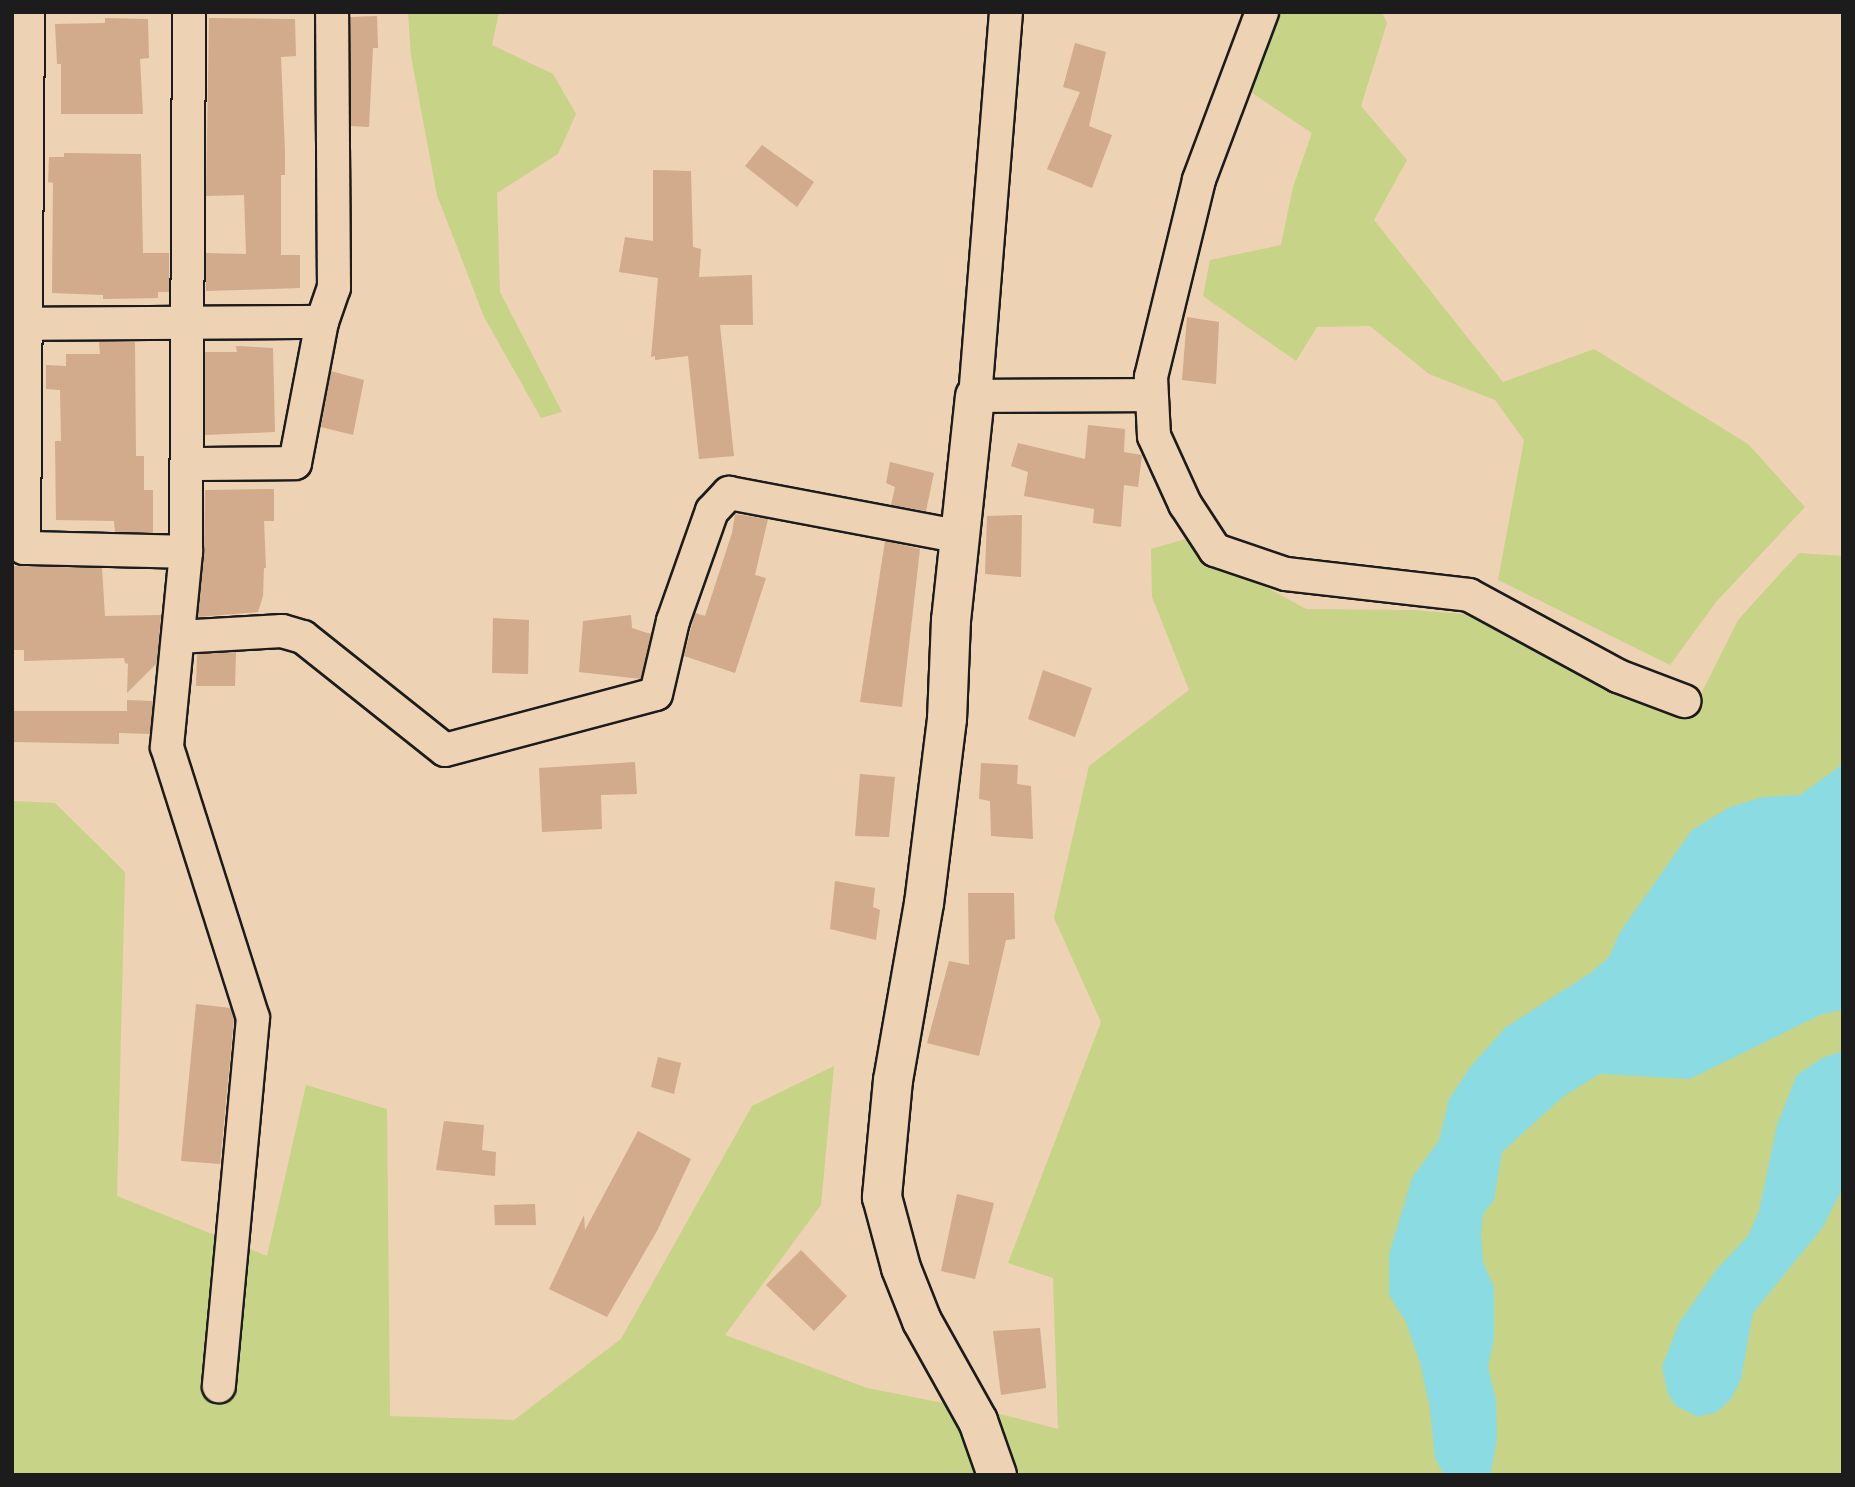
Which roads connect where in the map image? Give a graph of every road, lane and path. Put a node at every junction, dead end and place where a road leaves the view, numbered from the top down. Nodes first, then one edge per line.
1 (28, 12) edge
2 (188, 12) edge
3 (332, 12) edge
4 (1006, 12) edge
5 (1262, 12) edge
6 (322, 321) junction
7 (19, 324) edge
8 (188, 324) junction
9 (1151, 395) junction
10 (975, 396) junction
11 (188, 464) junction
12 (962, 537) junction
13 (18, 547) edge
14 (186, 552) junction
15 (178, 637) junction
16 (1684, 701) dead end
17 (219, 1386) dead end
18 (997, 1475) edge

1 - 7 street
2 - 8 street
3 - 6 street
4 - 10 street
5 - 9 street
6 - 8 street
6 - 11 street
7 - 8 street
7 - 13 street
8 - 11 street
9 - 10 street
9 - 16 street
10 - 12 street
11 - 14 street
12 - 15 street
12 - 18 street
13 - 14 street
14 - 15 street
15 - 17 street

